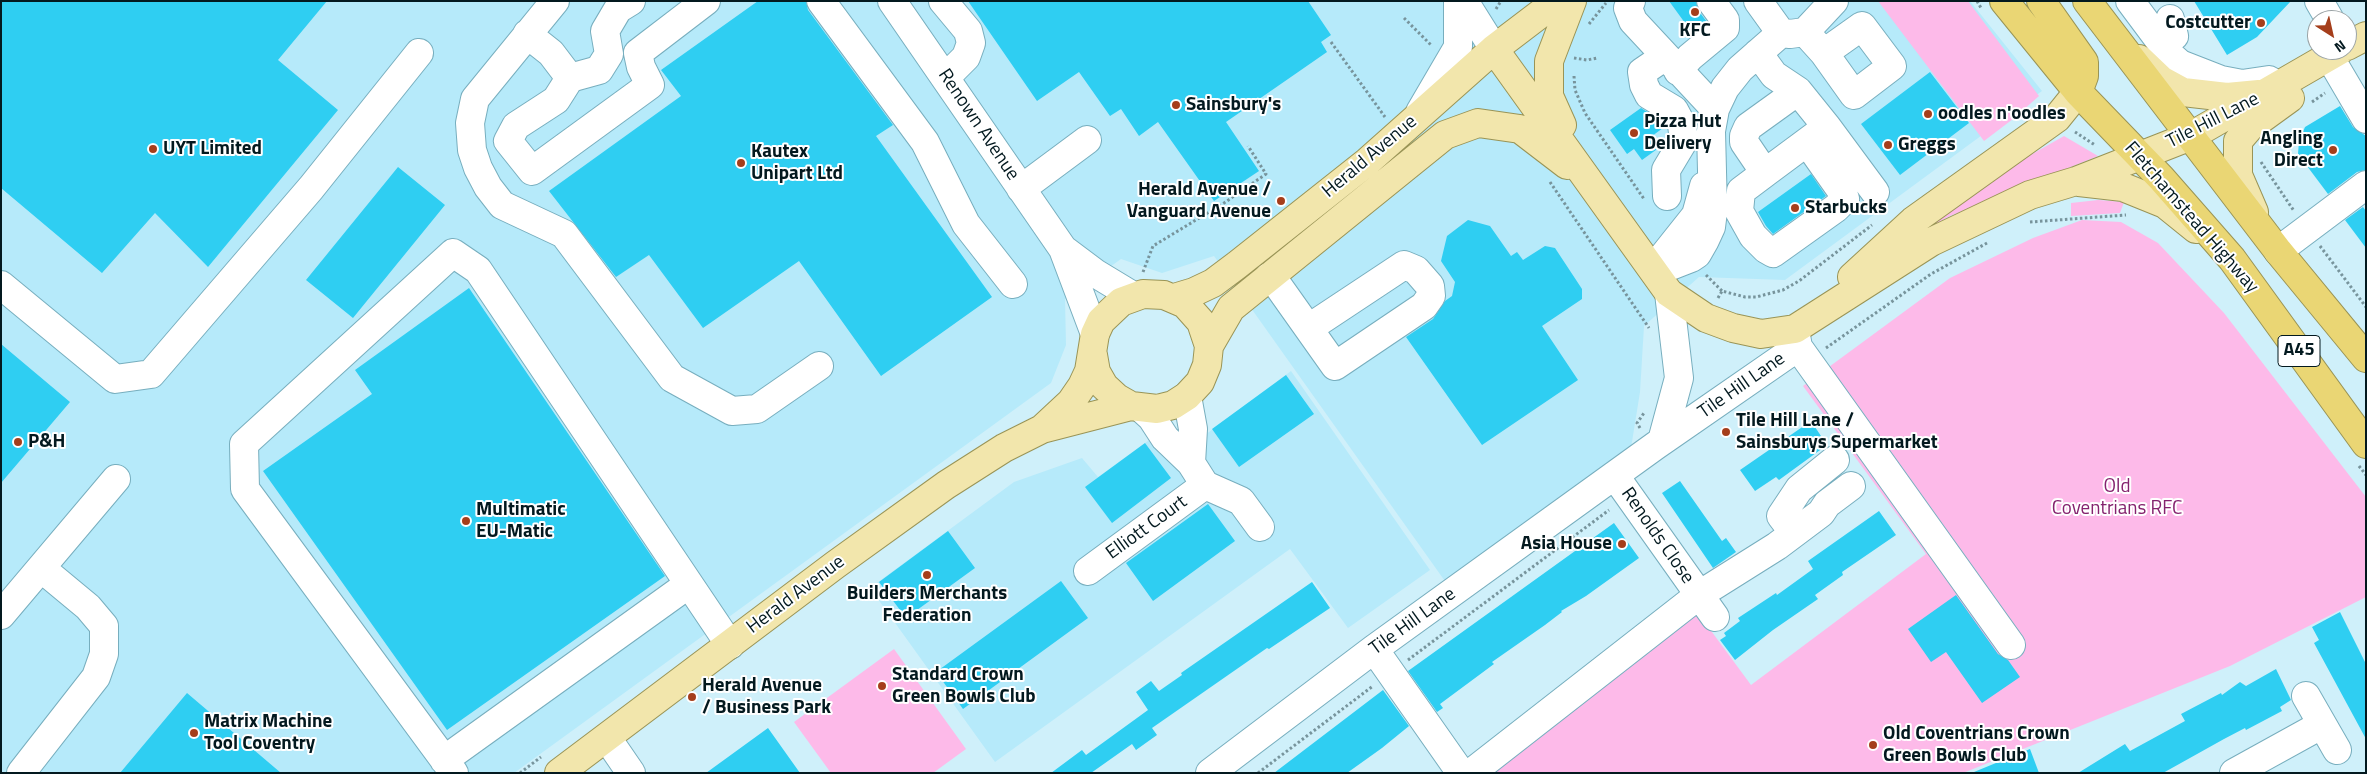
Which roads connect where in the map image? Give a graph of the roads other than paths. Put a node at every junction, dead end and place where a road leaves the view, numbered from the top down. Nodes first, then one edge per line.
1 (555, 1) edge
2 (631, 1) edge
3 (706, 1) edge
4 (821, 1) edge
5 (892, 1) edge
6 (943, 1) edge
7 (1458, 1) edge
8 (1464, 1) edge
9 (1557, 1) edge
10 (1572, 1) edge
11 (1711, 1) edge
12 (1758, 1) edge
13 (1834, 1) edge
14 (2004, 1) edge
15 (2041, 1) edge
16 (2087, 1) edge
17 (2130, 1) edge
18 (1632, 11) edge
19 (2170, 19) dead end
20 (2104, 24) junction
21 (1793, 32) junction
22 (528, 34) junction
23 (2162, 45) junction
24 (1494, 49) junction
25 (418, 53) dead end
26 (638, 53) junction
27 (1758, 53) junction
28 (1824, 53) dead end
29 (610, 54) junction
30 (2324, 60) edge
31 (2330, 60) edge
32 (2343, 60) edge
33 (1671, 64) junction
34 (2298, 76) junction
35 (946, 77) junction
36 (570, 78) junction
37 (1798, 90) junction
38 (2078, 92) junction
39 (2269, 92) junction
40 (1715, 109) junction
41 (2366, 118) edge
42 (1416, 120) junction
43 (1817, 135) junction
44 (2191, 136) junction
45 (1087, 140) dead end
46 (2139, 156) junction
47 (1764, 173) junction
48 (1586, 179) junction
49 (2076, 181) junction
50 (2366, 184) edge
51 (1020, 189) junction
52 (1875, 192) dead end
53 (1658, 202) road end
54 (2259, 225) junction
55 (1063, 249) junction
56 (2278, 251) junction
57 (2232, 259) junction
58 (1269, 277) junction
59 (1659, 278) junction
60 (1013, 284) dead end
61 (1, 285) edge
62 (1137, 287) junction
63 (1174, 298) junction
64 (1309, 328) dead end
65 (1094, 344) junction
66 (1208, 346) junction
67 (1800, 346) junction
68 (2366, 358) edge
69 (819, 366) dead end
70 (1188, 396) junction
71 (1136, 407) junction
72 (1042, 429) junction
73 (1658, 443) junction
74 (2366, 444) edge
75 (1835, 460) dead end
76 (1191, 463) junction
77 (116, 479) dead end
78 (1205, 485) junction
79 (1621, 485) junction
80 (1851, 486) dead end
81 (1788, 525) junction
82 (1260, 527) dead end
83 (41, 568) junction
84 (1088, 571) dead end
85 (690, 584) junction
86 (1699, 595) junction
87 (1, 615) edge
88 (1715, 618) dead end
89 (730, 644) junction
90 (2011, 645) dead end
91 (1374, 650) junction
92 (2306, 696) dead end
93 (2321, 725) junction
94 (607, 738) junction
95 (2337, 750) dead end
96 (449, 766) edge
97 (21, 773) edge
98 (559, 773) edge
99 (631, 773) edge
100 (1210, 773) edge
101 (1461, 773) edge
102 (1471, 773) edge
103 (2234, 773) edge

1 - 22 street
2 - 29 street
3 - 26 street
4 - 60 street
5 - 35 street, Renown Avenue
6 - 35 street
7 - 42 street
8 - 24 street
9 - 24 main road, Herald Avenue
10 - 48 main road
11 - 33 street
12 - 21 street
13 - 21 street
14 - 38 highway, Fletchamstead Highway / A45
15 - 38 highway
16 - 20 highway, A45
17 - 23 street
18 - 33 street
19 - 23 street
20 - 39 main road
20 - 44 highway, A45
21 - 27 street
21 - 28 street
22 - 36 street
22 - 69 street
23 - 34 street
24 - 42 main road, Herald Avenue
24 - 48 main road
25 - 61 street
26 - 29 street
26 - 36 street
27 - 37 street
27 - 40 street
29 - 36 street
30 - 34 main road, Tile Hill Lane
31 - 54 main road, Tile Hill Lane
32 - 41 street
33 - 40 street
33 - 53 street
34 - 39 main road, Tile Hill Lane
35 - 51 street, Renown Avenue
37 - 43 street
37 - 47 street
38 - 46 highway, Fletchamstead Highway / A45
38 - 67 main road
39 - 44 main road, Tile Hill Lane
40 - 59 street
42 - 63 main road, Herald Avenue
43 - 47 street
43 - 47 street
43 - 52 street
44 - 46 main road, Tile Hill Lane
44 - 54 highway, A45
45 - 51 street
46 - 49 main road, Tile Hill Lane
46 - 57 highway, Fletchamstead Highway / A45
48 - 58 main road, Herald Avenue
48 - 59 main road
49 - 57 main road
49 - 67 main road, Tile Hill Lane
50 - 56 street
51 - 55 street, Renown Avenue
54 - 56 highway, A45
55 - 62 street, Renown Avenue
55 - 65 street, Renown Avenue
56 - 68 highway, A45
57 - 74 highway, Fletchamstead Highway / A45
58 - 64 street
58 - 66 main road, Herald Avenue
59 - 67 main road
59 - 73 street
62 - 63 main road, Herald Avenue
62 - 65 main road, Herald Avenue
63 - 66 main road, Herald Avenue
65 - 71 main road
65 - 72 main road, Herald Avenue
66 - 70 main road, Herald Avenue
67 - 73 street, Tile Hill Lane
67 - 90 street
70 - 71 main road, Herald Avenue
70 - 76 street
71 - 72 main road, Herald Avenue
71 - 76 street, Elliott Court
72 - 89 main road, Herald Avenue
73 - 79 street, Tile Hill Lane
75 - 81 street
76 - 78 street, Elliott Court
77 - 83 street
78 - 82 street, Elliott Court
78 - 84 street, Elliott Court
79 - 86 street, Renolds Close
79 - 91 street, Tile Hill Lane
80 - 81 street, Renolds Close
81 - 86 street, Renolds Close
83 - 87 street
83 - 97 street
85 - 89 street
85 - 96 street
85 - 96 street
86 - 88 street, Renolds Close
86 - 102 street
89 - 94 main road, Herald Avenue
91 - 100 street, Tile Hill Lane
91 - 101 street
92 - 93 street
93 - 95 street
93 - 103 street
94 - 98 main road, Herald Avenue
94 - 99 street

